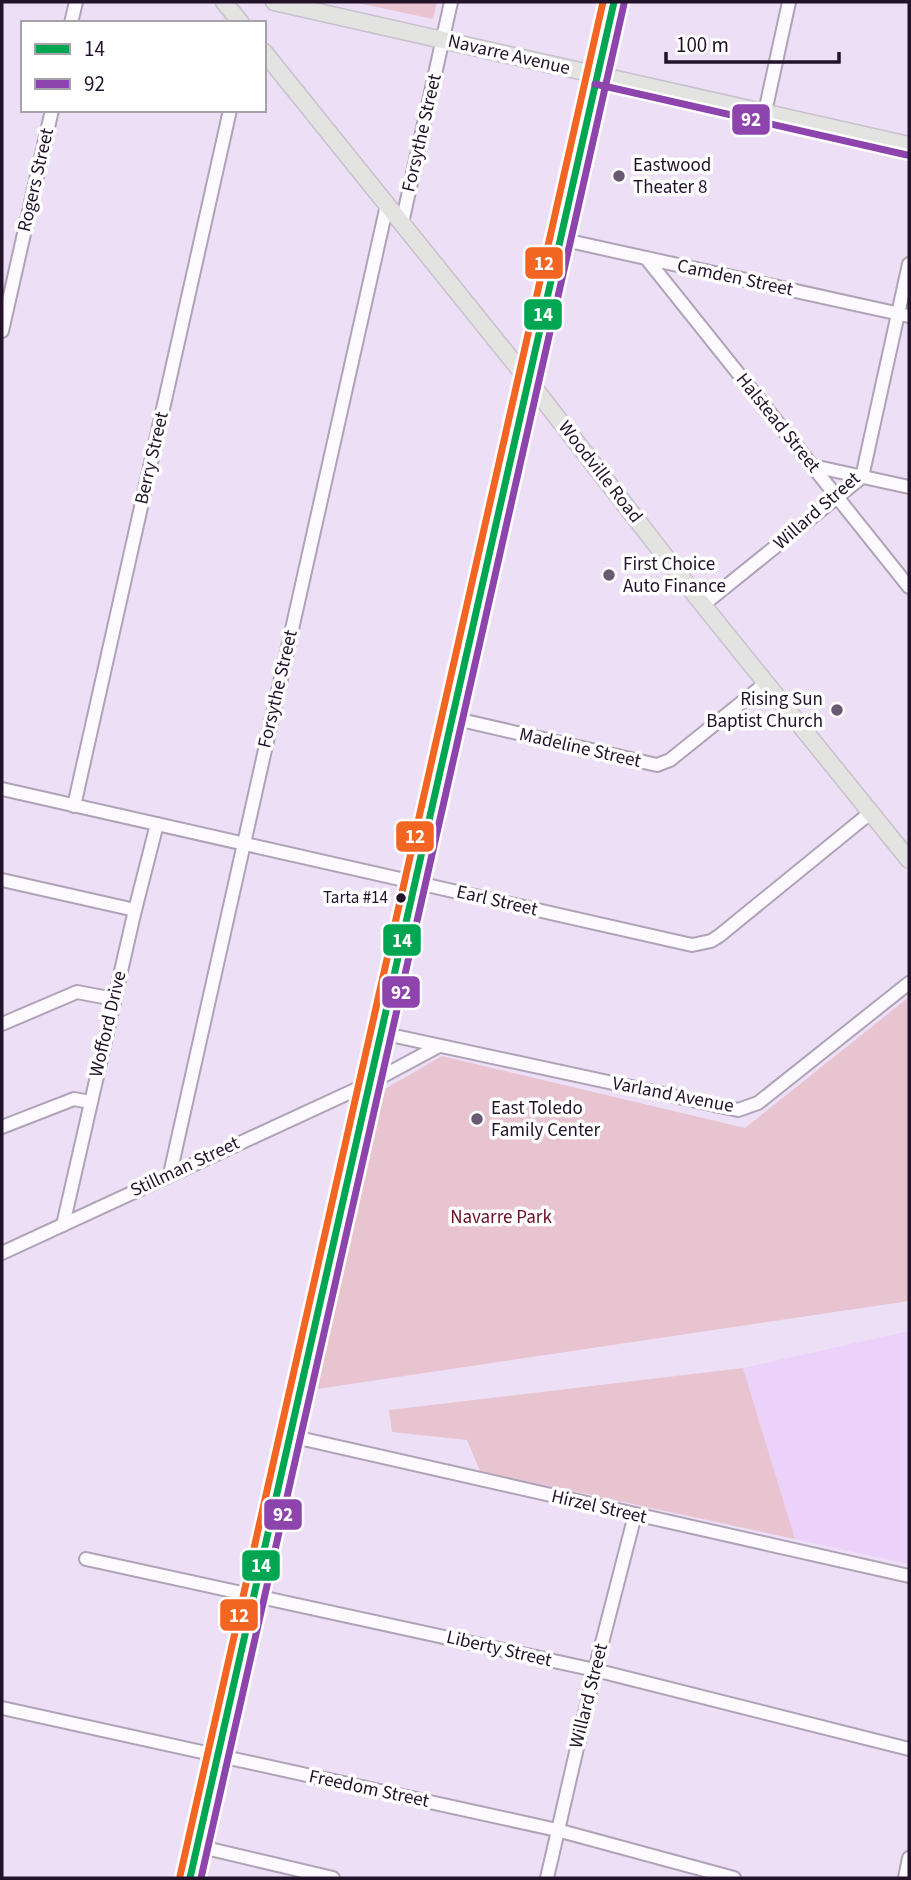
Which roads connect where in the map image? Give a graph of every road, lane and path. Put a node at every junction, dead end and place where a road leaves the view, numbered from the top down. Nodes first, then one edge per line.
1 (76, 2) edge
2 (224, 2) edge
3 (274, 2) edge
4 (451, 2) edge
5 (614, 2) edge
6 (789, 2) edge
7 (71, 21) edge
8 (239, 21) edge
9 (442, 40) junction
10 (266, 54) edge
11 (597, 75) junction
12 (52, 112) edge
13 (230, 112) edge
14 (765, 112) junction
15 (909, 145) edge
16 (387, 205) junction
17 (402, 223) junction
18 (560, 239) junction
19 (646, 258) junction
20 (909, 264) edge
21 (904, 315) edge
22 (2, 331) edge
23 (528, 380) junction
24 (813, 466) junction
25 (862, 477) junction
26 (909, 487) edge
27 (838, 498) junction
28 (909, 587) edge
29 (703, 605) junction
30 (766, 683) junction
31 (452, 719) junction
32 (2, 789) edge
33 (74, 806) junction
34 (870, 813) junction
35 (157, 824) junction
36 (243, 844) junction
37 (909, 860) edge
38 (2, 880) edge
39 (415, 882) junction
40 (135, 910) junction
41 (909, 983) edge
42 (114, 999) junction
43 (2, 1024) edge
44 (381, 1032) junction
45 (439, 1046) junction
46 (370, 1083) junction
47 (90, 1102) junction
48 (2, 1127) edge
49 (170, 1174) junction
50 (63, 1225) junction
51 (2, 1254) edge
52 (290, 1436) junction
53 (635, 1515) junction
54 (86, 1559) dead end
55 (909, 1576) edge
56 (254, 1594) junction
57 (595, 1670) junction
58 (2, 1708) edge
59 (909, 1749) edge
60 (217, 1756) junction
61 (558, 1830) junction
62 (197, 1846) junction
63 (909, 1858) edge
64 (190, 1878) edge
65 (333, 1878) edge
66 (547, 1878) edge
67 (734, 1878) edge
68 (905, 1878) edge

1 - 7 street
2 - 8 main road
3 - 9 main road, Navarre Avenue
4 - 9 street, Forsythe Street
5 - 11 street
6 - 14 street
9 - 11 main road, Navarre Avenue
9 - 17 street, Forsythe Street
10 - 16 main road, Woodville Road
11 - 14 main road, Navarre Avenue
11 - 18 street
12 - 22 street, Rogers Street
13 - 33 street, Berry Street
14 - 15 main road, Navarre Avenue
16 - 17 main road, Woodville Road
16 - 36 street, Forsythe Street
17 - 23 main road, Woodville Road
18 - 19 street, Camden Street
18 - 23 street
19 - 21 street, Camden Street
19 - 24 street, Halstead Street
20 - 21 street, Willard Street
21 - 25 street, Willard Street
23 - 29 main road, Woodville Road
23 - 31 street
24 - 25 street
24 - 27 street, Halstead Street
25 - 26 street
25 - 27 street, Willard Street
27 - 28 street, Halstead Street
27 - 29 street, Willard Street
29 - 30 main road, Woodville Road
30 - 31 street, Madeline Street
30 - 34 main road, Woodville Road
31 - 39 street
32 - 33 street, Earl Street
33 - 35 street, Earl Street
34 - 37 main road, Woodville Road
34 - 39 street, Earl Street
35 - 36 street, Earl Street
35 - 40 street, Wofford Drive
36 - 39 street, Earl Street
36 - 49 street, Forsythe Street
38 - 40 street
39 - 44 street
40 - 42 street, Wofford Drive
41 - 45 street, Varland Avenue
42 - 43 street
42 - 47 street, Wofford Drive
44 - 45 street, Varland Avenue
44 - 46 street
45 - 46 street
46 - 49 street, Stillman Street
46 - 52 street
47 - 48 street
47 - 50 street, Wofford Drive
49 - 50 street, Stillman Street
50 - 51 street, Stillman Street
52 - 53 street, Hirzel Street
52 - 56 street
53 - 55 street, Hirzel Street
53 - 57 street, Willard Street
54 - 56 street, Liberty Street
56 - 57 street, Liberty Street
56 - 60 street
57 - 59 street, Liberty Street
57 - 61 street, Willard Street
58 - 60 street, Freedom Street
60 - 61 street, Freedom Street
60 - 62 street
61 - 66 street, Willard Street
61 - 67 street, Freedom Street
62 - 64 street
62 - 65 street
63 - 68 street

